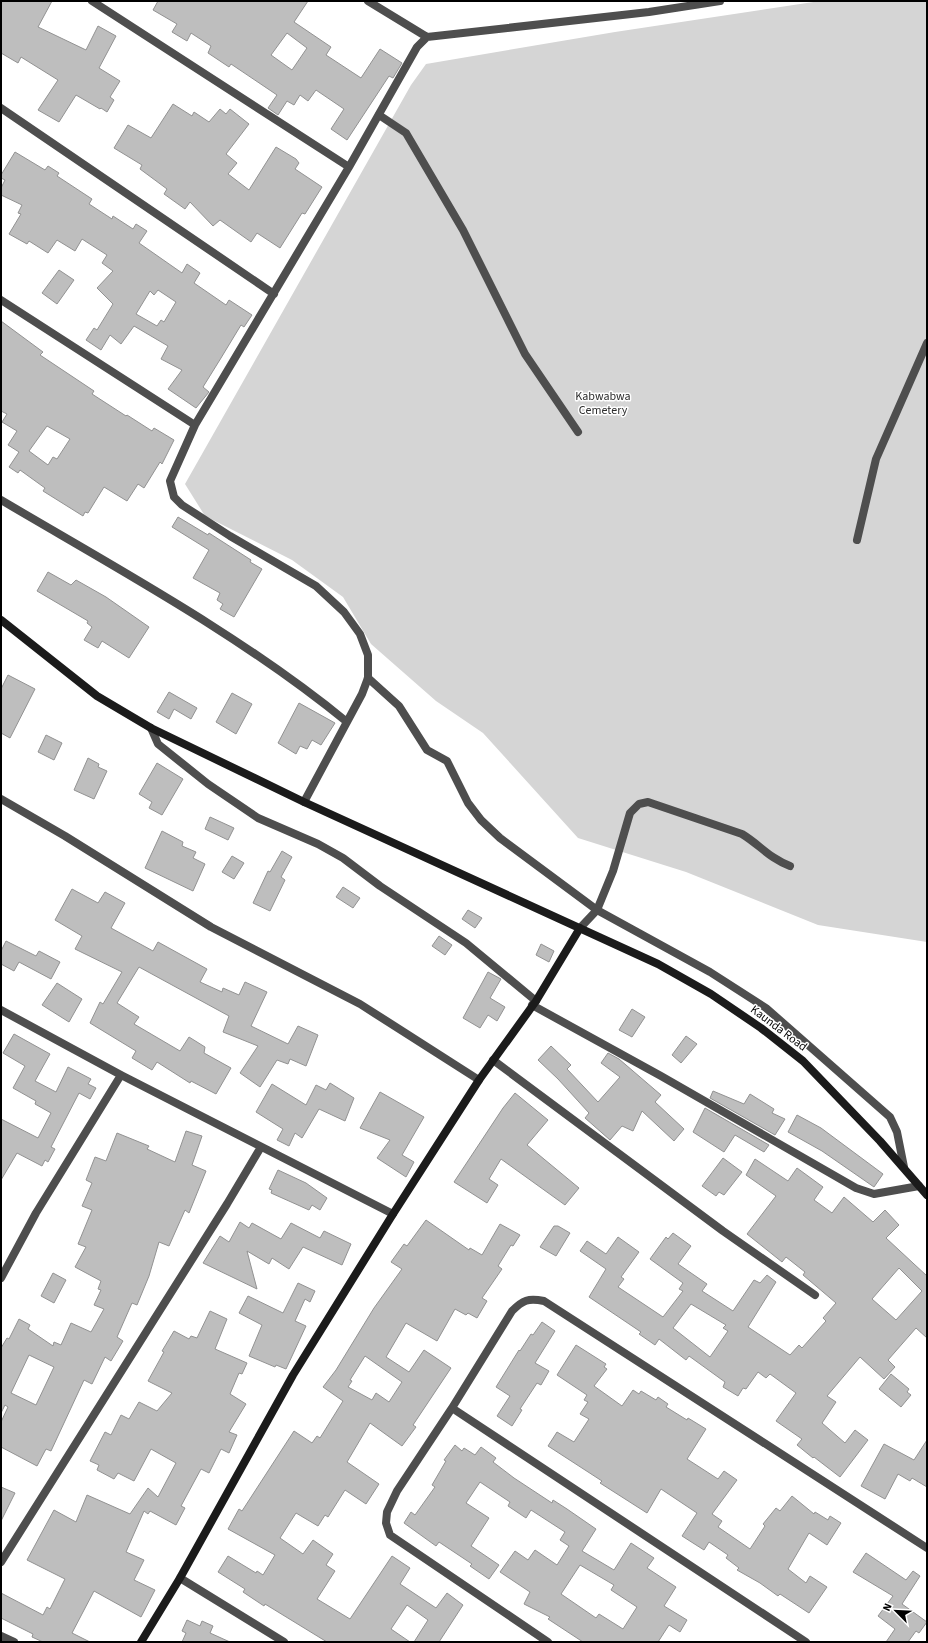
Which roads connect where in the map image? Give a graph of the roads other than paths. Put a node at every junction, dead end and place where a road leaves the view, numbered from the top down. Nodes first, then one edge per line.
1 (92, 1) edge
2 (368, 1) edge
3 (720, 1) edge
4 (427, 36) junction
5 (1, 108) edge
6 (379, 115) junction
7 (349, 167) junction
8 (274, 294) junction
9 (1, 300) edge
10 (927, 343) edge
11 (195, 425) junction
12 (578, 432) dead end
13 (1, 500) edge
14 (857, 540) dead end
15 (1, 620) edge
16 (368, 678) junction
17 (347, 722) junction
18 (151, 728) junction
19 (1, 799) edge
20 (304, 802) junction
21 (790, 866) dead end
22 (597, 910) junction
23 (580, 928) junction
24 (534, 1003) junction
25 (1, 1011) edge
26 (493, 1060) junction
27 (121, 1075) junction
28 (479, 1080) junction
29 (261, 1147) junction
30 (904, 1167) junction
31 (919, 1186) junction
32 (927, 1196) edge
33 (393, 1214) junction
34 (1, 1278) edge
35 (815, 1295) dead end
36 (452, 1408) junction
37 (927, 1548) edge
38 (1, 1562) edge
39 (180, 1578) junction
40 (1, 1636) edge
41 (14, 1642) edge
42 (141, 1642) edge
43 (284, 1642) edge
44 (548, 1642) edge
45 (806, 1642) edge

1 - 7 street
2 - 4 street
3 - 4 street
4 - 6 street
5 - 8 street
6 - 7 street
6 - 12 street
7 - 8 street
8 - 11 street
9 - 11 street
10 - 14 street
11 - 16 street
13 - 17 street
15 - 18 street, Kaunda Road
16 - 17 street
16 - 22 street
17 - 20 street
18 - 20 street, Kaunda Road
18 - 24 street
19 - 28 street
20 - 23 street, Kaunda Road
21 - 22 street
22 - 23 street
22 - 30 street
23 - 24 street
23 - 30 street, Kaunda Road
24 - 26 street
24 - 31 street
25 - 27 street
26 - 28 street
26 - 35 street
27 - 29 street
27 - 34 street
28 - 33 street
29 - 33 street
29 - 38 street
30 - 31 street, Kaunda Road
31 - 32 street, Kaunda Road
33 - 39 street
36 - 37 street
36 - 44 street
36 - 45 street
39 - 42 street
39 - 43 street
40 - 41 street

